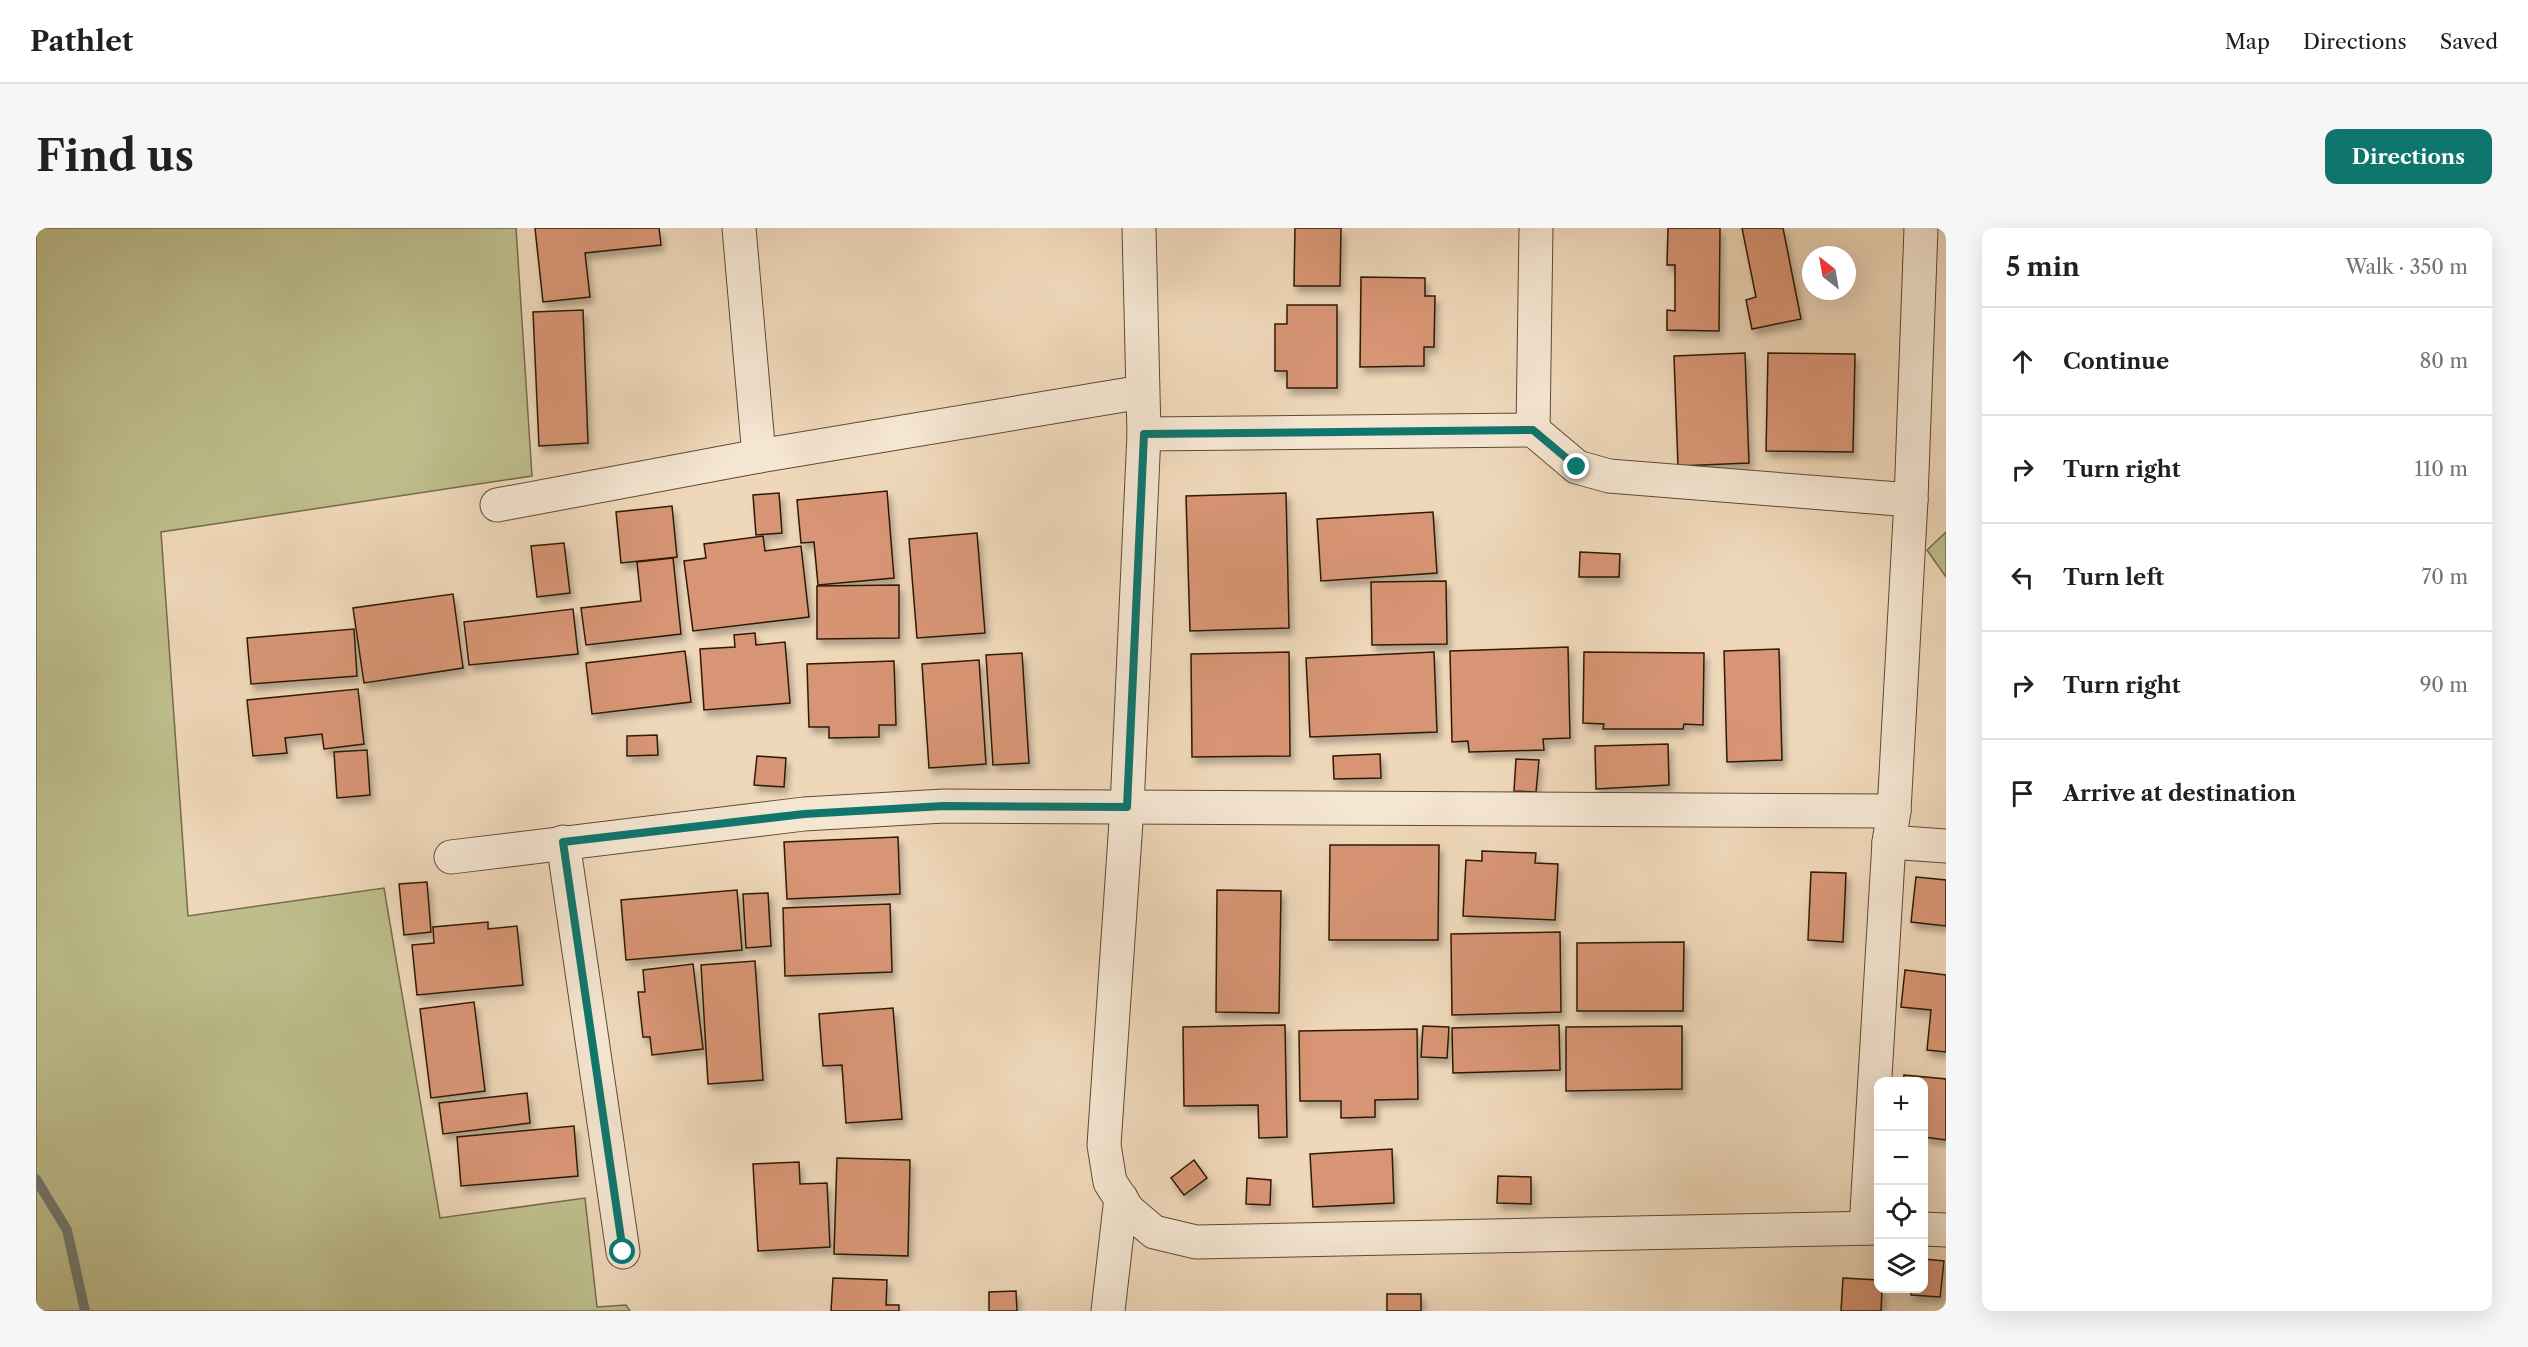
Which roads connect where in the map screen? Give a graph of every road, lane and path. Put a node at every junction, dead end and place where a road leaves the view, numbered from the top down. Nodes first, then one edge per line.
1 (739, 228) edge
2 (1139, 228) edge
3 (1536, 228) edge
4 (1921, 228) edge
5 (1142, 392) junction
6 (1533, 430) junction
7 (1144, 434) junction
8 (759, 456) junction
9 (1911, 500) junction
10 (497, 505) dead end
11 (1127, 807) junction
12 (1891, 827) junction
13 (563, 842) junction
14 (1946, 846) edge
15 (451, 858) dead end
16 (1121, 1198) junction
17 (1872, 1228) edge
18 (1928, 1229) edge
19 (1946, 1230) edge
20 (623, 1252) dead end
21 (1108, 1311) edge

1 - 8 street
2 - 5 street
3 - 6 street
4 - 9 street
5 - 7 street
5 - 8 street
6 - 7 street
6 - 9 street
7 - 11 street
8 - 10 street
9 - 12 street
11 - 12 street
11 - 13 street
11 - 16 street
12 - 14 street
12 - 17 street
13 - 15 street
13 - 20 street
16 - 17 street
16 - 21 street
18 - 19 street

